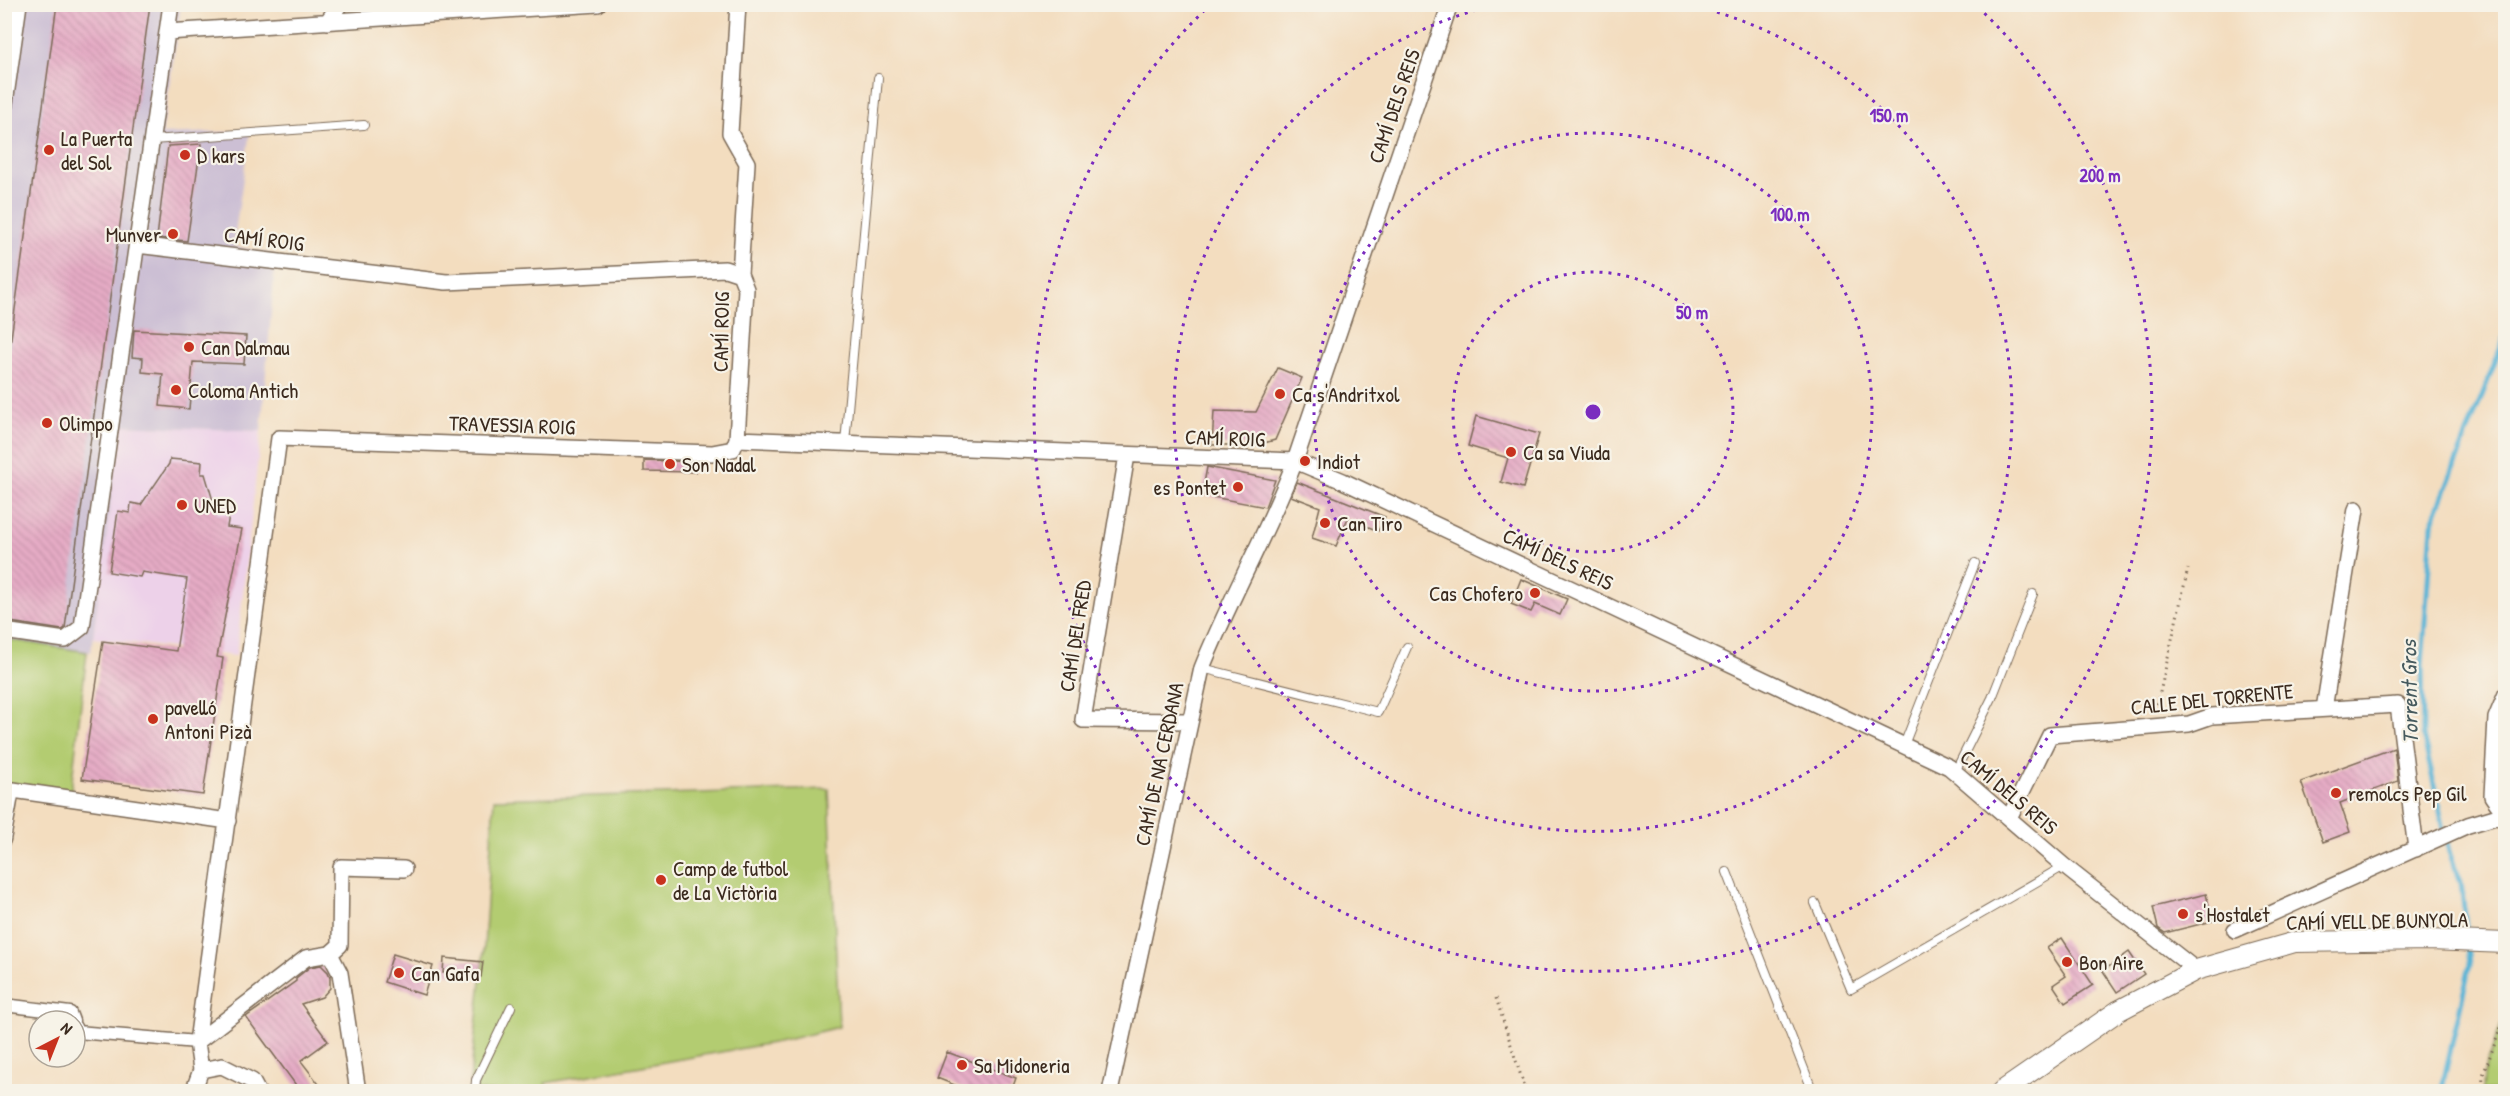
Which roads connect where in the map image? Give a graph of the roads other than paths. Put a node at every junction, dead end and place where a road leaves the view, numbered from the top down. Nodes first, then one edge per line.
1 (20, 4) edge
2 (171, 4) edge
3 (340, 4) edge
4 (598, 4) edge
5 (738, 4) edge
6 (1450, 4) edge
7 (404, 11) edge
8 (327, 22) junction
9 (167, 32) junction
10 (7, 77) edge
11 (878, 78) dead end
12 (4, 110) edge
13 (364, 125) dead end
14 (152, 140) junction
15 (137, 245) junction
16 (740, 274) junction
17 (737, 439) junction
18 (845, 443) junction
19 (1127, 455) junction
20 (1295, 461) junction
21 (2355, 508) dead end
22 (1975, 563) dead end
23 (2032, 594) dead end
24 (4, 631) edge
25 (1407, 647) dead end
26 (1202, 668) junction
27 (2505, 694) edge
28 (2324, 710) junction
29 (1188, 721) junction
30 (1904, 745) junction
31 (1955, 772) junction
32 (12, 790) joint
33 (2505, 817) edge
34 (2009, 818) junction
35 (228, 822) junction
36 (4, 840) edge
37 (2416, 849) junction
38 (2064, 866) junction
39 (404, 869) dead end
40 (1727, 872) dead end
41 (1815, 903) dead end
42 (2235, 930) dead end
43 (2505, 944) edge
44 (330, 954) junction
45 (2196, 970) junction
46 (4, 1005) edge
47 (511, 1006) dead end
48 (37, 1009) edge
49 (87, 1033) edge
50 (197, 1042) junction
51 (201, 1070) junction
52 (193, 1092) edge
53 (258, 1092) edge
54 (358, 1092) edge
55 (475, 1092) edge
56 (1110, 1092) edge
57 (1813, 1092) edge
58 (2001, 1092) edge

1 - 10 street
2 - 9 street
3 - 8 street
4 - 7 street
5 - 16 street
6 - 20 street, CAMÍ DELS REIS
7 - 8 street
8 - 9 street
9 - 14 street
10 - 12 street
11 - 18 lane
13 - 14 lane
14 - 15 street
15 - 16 street, CAMÍ ROIG
15 - 24 street
16 - 17 street, CAMÍ ROIG
17 - 18 street, CAMÍ ROIG
17 - 35 street, TRAVESSIA ROIG
18 - 19 street, CAMÍ ROIG
19 - 20 street, CAMÍ ROIG
19 - 29 street, CAMÍ DEL FRED
20 - 26 street, CAMÍ DE NA CERDANA
20 - 30 street, CAMÍ DELS REIS
21 - 28 street
22 - 30 lane
23 - 31 lane
25 - 26 lane
26 - 29 street, CAMÍ DE NA CERDANA
27 - 33 street
28 - 34 street, CALLE DEL TORRENTE
28 - 37 street, CALLE DEL TORRENTE
29 - 56 street, CAMÍ DE NA CERDANA
30 - 31 street, CAMÍ DELS REIS
31 - 34 street, CAMÍ DELS REIS
32 - 35 street
32 - 36 street
33 - 37 street, CAMÍ VELL DE BUNYOLA
34 - 38 street, CAMÍ DELS REIS
35 - 50 street
37 - 42 street, CAMÍ VELL DE BUNYOLA
38 - 41 lane
38 - 45 street, CAMÍ DELS REIS
39 - 44 street
40 - 57 lane
43 - 45 street, CAMÍ VELL DE BUNYOLA
44 - 50 street
44 - 54 street
45 - 58 street, CAMÍ VELL DE BUNYOLA
46 - 48 street
47 - 55 lane
49 - 50 street
50 - 51 street
51 - 52 street
51 - 53 street

